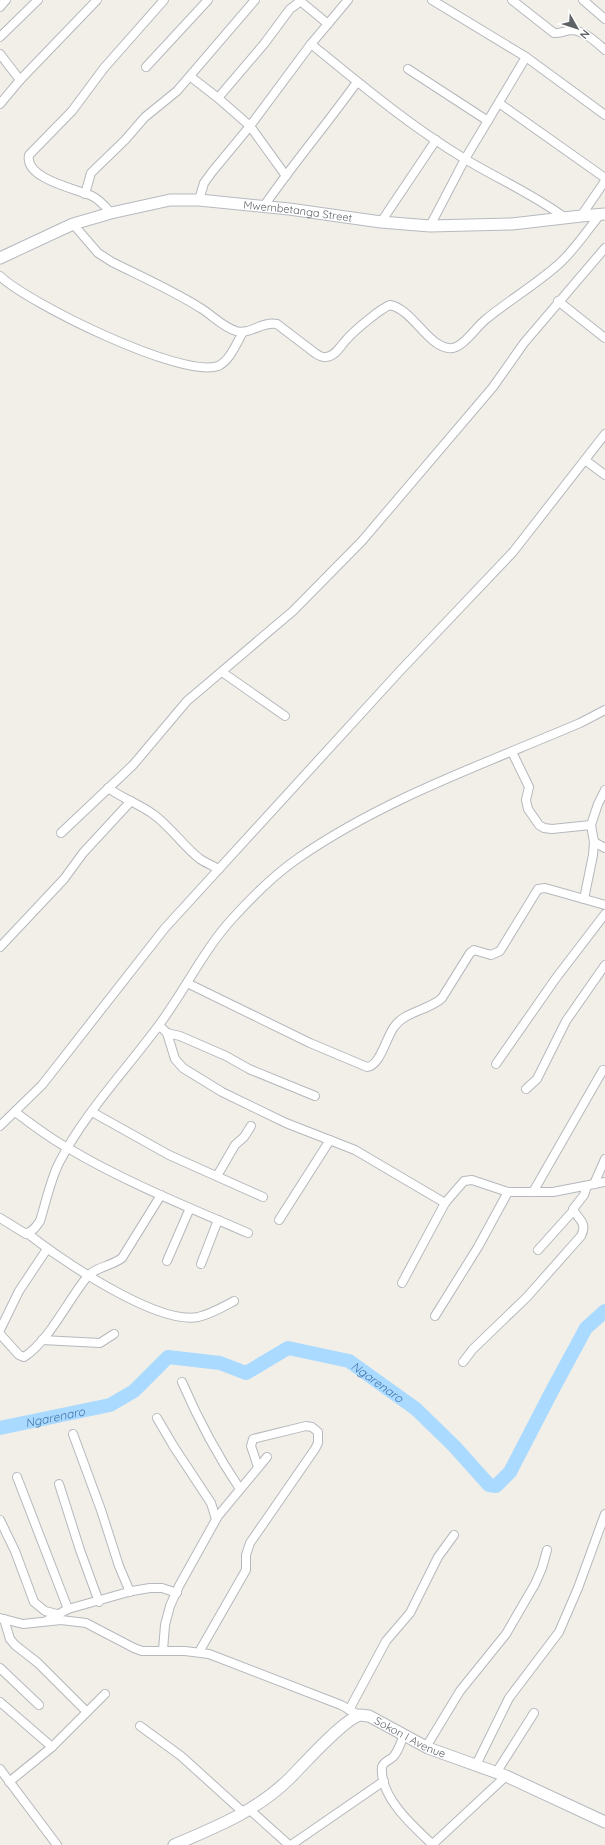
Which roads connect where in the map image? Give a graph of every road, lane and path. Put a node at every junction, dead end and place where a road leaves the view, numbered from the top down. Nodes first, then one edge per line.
1 (6, 0) edge
2 (38, 0) edge
3 (97, 0) edge
4 (164, 0) edge
5 (208, 0) edge
6 (255, 0) edge
7 (300, 0) edge
8 (348, 0) edge
9 (432, 0) edge
10 (512, 0) edge
11 (582, 0) edge
12 (0, 7) edge
13 (605, 19) edge
14 (328, 24) junction
15 (0, 37) edge
16 (311, 44) junction
17 (605, 50) edge
18 (0, 54) edge
19 (526, 57) junction
20 (146, 67) dead end
21 (408, 69) dead end
22 (191, 76) junction
23 (20, 80) junction
24 (357, 82) junction
25 (218, 98) junction
26 (499, 103) junction
27 (0, 104) edge
28 (605, 114) edge
29 (488, 121) junction
30 (250, 126) junction
31 (436, 140) junction
32 (464, 159) junction
33 (286, 176) junction
34 (605, 178) edge
35 (605, 181) edge
36 (85, 194) junction
37 (199, 200) junction
38 (264, 206) junction
39 (111, 213) junction
40 (602, 215) edge
41 (581, 216) junction
42 (564, 217) junction
43 (381, 222) junction
44 (73, 224) junction
45 (430, 226) junction
46 (605, 248) edge
47 (0, 258) edge
48 (0, 276) edge
49 (558, 302) junction
50 (243, 332) junction
51 (605, 338) edge
52 (605, 434) edge
53 (585, 460) junction
54 (605, 475) edge
55 (222, 672) junction
56 (605, 710) edge
57 (285, 716) dead end
58 (512, 752) junction
59 (108, 788) junction
60 (604, 793) edge
61 (131, 801) junction
62 (591, 825) junction
63 (61, 832) dead end
64 (594, 842) junction
65 (605, 848) edge
66 (219, 869) junction
67 (584, 899) junction
68 (605, 905) edge
69 (605, 914) edge
70 (0, 947) edge
71 (605, 965) edge
72 (187, 983) junction
73 (158, 1027) junction
74 (167, 1033) junction
75 (496, 1064) dead end
76 (603, 1070) dead end
77 (526, 1089) dead end
78 (315, 1096) dead end
79 (15, 1112) junction
80 (92, 1112) junction
81 (0, 1126) edge
82 (251, 1126) dead end
83 (330, 1140) junction
84 (67, 1148) junction
85 (605, 1159) edge
86 (217, 1176) junction
87 (605, 1182) edge
88 (591, 1185) junction
89 (508, 1192) junction
90 (533, 1192) junction
91 (161, 1195) junction
92 (263, 1197) dead end
93 (445, 1203) junction
94 (190, 1208) junction
95 (573, 1211) junction
96 (0, 1218) edge
97 (218, 1220) junction
98 (279, 1220) dead end
99 (27, 1233) junction
100 (248, 1233) dead end
101 (47, 1249) junction
102 (538, 1250) dead end
103 (167, 1261) dead end
104 (201, 1264) dead end
105 (88, 1275) junction
106 (402, 1283) dead end
107 (234, 1301) dead end
108 (435, 1316) dead end
109 (0, 1334) edge
110 (114, 1334) dead end
111 (42, 1340) junction
112 (463, 1362) dead end
113 (182, 1382) dead end
114 (157, 1418) dead end
115 (73, 1434) dead end
116 (267, 1457) dead end
117 (258, 1467) junction
118 (17, 1477) dead end
119 (59, 1484) dead end
120 (240, 1489) junction
121 (605, 1514) edge
122 (216, 1519) junction
123 (0, 1520) edge
124 (454, 1535) dead end
125 (547, 1550) dead end
126 (130, 1592) junction
127 (177, 1593) junction
128 (99, 1602) junction
129 (68, 1610) junction
130 (57, 1614) junction
131 (2, 1619) edge
132 (42, 1623) junction
133 (163, 1650) junction
134 (199, 1652) junction
135 (0, 1668) edge
136 (105, 1694) dead end
137 (0, 1702) edge
138 (39, 1705) dead end
139 (349, 1710) junction
140 (87, 1712) junction
141 (534, 1713) dead end
142 (360, 1715) junction
143 (140, 1726) dead end
144 (404, 1735) junction
145 (52, 1747) junction
146 (426, 1747) junction
147 (476, 1765) junction
148 (0, 1769) edge
149 (501, 1774) junction
150 (384, 1781) junction
151 (9, 1782) junction
152 (247, 1812) junction
153 (605, 1822) edge
154 (57, 1845) edge
155 (174, 1845) edge
156 (290, 1845) edge
157 (433, 1845) edge

1 - 12 street
2 - 15 street
3 - 23 street
4 - 36 street
5 - 20 street
6 - 22 street
7 - 14 street
7 - 25 street
8 - 14 street
9 - 19 street
10 - 17 street
11 - 13 street
14 - 16 street
16 - 24 street
16 - 30 street
18 - 23 street
19 - 26 street
19 - 28 street
21 - 29 street
22 - 25 street
22 - 36 street
23 - 27 street
24 - 31 street
24 - 33 street
25 - 30 street
26 - 29 street
26 - 34 street
29 - 32 street
30 - 33 street
30 - 37 street
31 - 32 street
31 - 43 street
32 - 42 street
32 - 45 street
33 - 38 street
35 - 41 street
36 - 39 street
37 - 38 street, Mwembetanga Street
37 - 39 street, Mwembetanga Street
38 - 43 street, Mwembetanga Street
39 - 44 street, Mwembetanga Street
40 - 41 street, Mwembetanga Street
40 - 50 street
41 - 42 street, Mwembetanga Street
42 - 45 street, Mwembetanga Street
43 - 45 street, Mwembetanga Street
44 - 47 street, Mwembetanga Street
44 - 50 street
46 - 49 street
48 - 50 street
49 - 51 street
49 - 55 street
52 - 53 street
53 - 54 street
53 - 66 street
55 - 57 street
55 - 59 street
56 - 58 street
58 - 62 street
58 - 72 street
59 - 61 street
59 - 63 street
60 - 62 street
61 - 66 street
61 - 70 street
62 - 64 street
64 - 65 street
64 - 67 street
66 - 79 street
67 - 68 street
67 - 72 street
69 - 75 street
71 - 77 street
72 - 73 street
73 - 74 street
73 - 80 street
74 - 78 street
74 - 83 street
76 - 90 street
79 - 81 street
79 - 84 street
80 - 84 street
80 - 86 street
82 - 86 street
83 - 93 street
83 - 98 street
84 - 91 street
84 - 99 street
85 - 88 street
86 - 92 street
87 - 88 street
88 - 90 street
88 - 95 street
89 - 90 street
89 - 93 street
89 - 108 street
91 - 94 street
91 - 105 street
93 - 106 street
94 - 97 street
94 - 103 street
95 - 102 street
95 - 112 street
96 - 99 street
97 - 100 street
97 - 104 street
99 - 101 street
101 - 105 street
101 - 109 street
105 - 107 street
105 - 111 street
109 - 111 street
110 - 111 street
113 - 120 street
114 - 122 street
115 - 126 street
116 - 117 street
117 - 120 street
117 - 134 street
118 - 129 street
119 - 128 street
120 - 122 street
121 - 147 street
122 - 127 street
123 - 130 street
124 - 139 street
125 - 146 street
126 - 127 street
126 - 128 street
127 - 133 street
128 - 129 street
129 - 130 street
130 - 132 street
131 - 132 street
131 - 140 street
132 - 133 street
133 - 134 street
134 - 139 street
135 - 138 street
136 - 140 street
137 - 145 street
139 - 142 street
140 - 145 street
141 - 149 street
142 - 144 street, Sokon I Avenue
142 - 152 street, Sokon I Avenue
143 - 152 street
144 - 146 street, Sokon I Avenue
144 - 150 street
145 - 151 street
146 - 147 street, Sokon I Avenue
147 - 149 street, Sokon I Avenue
148 - 151 street
149 - 153 street, Sokon I Avenue
149 - 157 street
150 - 156 street
150 - 157 street
151 - 154 street
152 - 155 street, Sokon I Avenue
152 - 156 street

